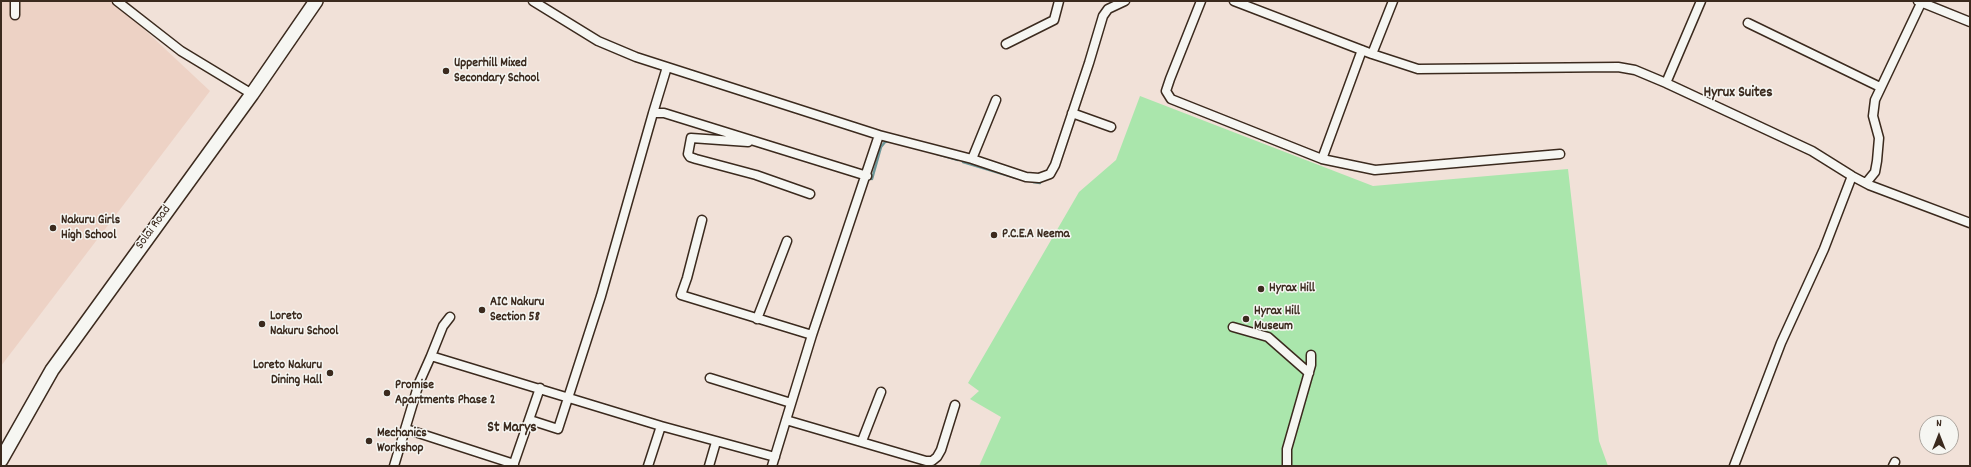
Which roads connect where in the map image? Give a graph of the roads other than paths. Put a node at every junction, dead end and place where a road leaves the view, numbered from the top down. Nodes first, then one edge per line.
1 (15, 1) edge
2 (117, 1) edge
3 (316, 1) edge
4 (533, 1) edge
5 (1059, 1) edge
6 (1125, 1) edge
7 (1201, 1) edge
8 (1234, 1) edge
9 (1393, 1) edge
10 (1701, 1) edge
11 (1920, 1) edge
12 (543, 4) edge
13 (15, 15) dead end
14 (1970, 22) edge
15 (1748, 23) dead end
16 (1006, 44) dead end
17 (1362, 50) junction
18 (1372, 54) junction
19 (667, 67) junction
20 (1666, 83) junction
21 (1880, 87) junction
22 (252, 94) junction
23 (996, 100) dead end
24 (653, 113) junction
25 (1072, 113) junction
26 (1111, 127) dead end
27 (879, 135) junction
28 (764, 143) junction
29 (1560, 154) dead end
30 (972, 159) junction
31 (1322, 159) junction
32 (867, 176) junction
33 (1852, 176) junction
34 (1866, 183) junction
35 (810, 194) dead end
36 (702, 220) dead end
37 (1970, 223) edge
38 (787, 241) dead end
39 (450, 317) dead end
40 (758, 319) junction
41 (1233, 327) dead end
42 (812, 335) junction
43 (1311, 355) dead end
44 (431, 356) junction
45 (1309, 373) junction
46 (710, 378) dead end
47 (41, 387) junction
48 (540, 388) junction
49 (881, 392) dead end
50 (569, 398) junction
51 (791, 403) junction
52 (955, 405) dead end
53 (530, 420) junction
54 (786, 420) junction
55 (661, 426) junction
56 (406, 429) junction
57 (862, 441) junction
58 (1, 442) edge
59 (716, 442) junction
60 (775, 457) junction
61 (1, 460) edge
62 (513, 465) edge
63 (394, 466) edge
64 (648, 466) edge
65 (709, 466) edge
66 (772, 466) edge
67 (1287, 466) edge
68 (1734, 466) edge

1 - 13 street
2 - 22 street
3 - 22 highway, Solai Road
4 - 12 street
5 - 16 street
6 - 25 street
7 - 31 street
8 - 17 street
9 - 18 street
10 - 20 street
11 - 14 street
11 - 21 street
12 - 19 street
15 - 21 street
17 - 18 street
17 - 31 street
18 - 20 street
19 - 24 street
19 - 27 street
20 - 33 street
21 - 34 street
22 - 47 highway, Solai Road
23 - 30 street
24 - 28 street
24 - 50 street
25 - 26 street
25 - 30 street
27 - 30 street
27 - 32 street
28 - 32 street
28 - 35 street
29 - 31 street
32 - 42 street
33 - 34 street
33 - 68 street
34 - 37 street
36 - 40 street
38 - 40 street
39 - 44 street
40 - 42 street
41 - 45 street
42 - 51 street
43 - 45 street
44 - 48 street
44 - 56 street
45 - 67 street
46 - 51 street
47 - 58 highway
47 - 61 highway, Solai Road
48 - 50 street
48 - 53 street
49 - 57 street
50 - 53 street
50 - 55 street
51 - 54 street
52 - 57 street
53 - 62 street
54 - 57 street
54 - 60 street
55 - 59 street
55 - 64 street
56 - 62 street
56 - 63 street
59 - 60 street
59 - 65 street
60 - 66 street

